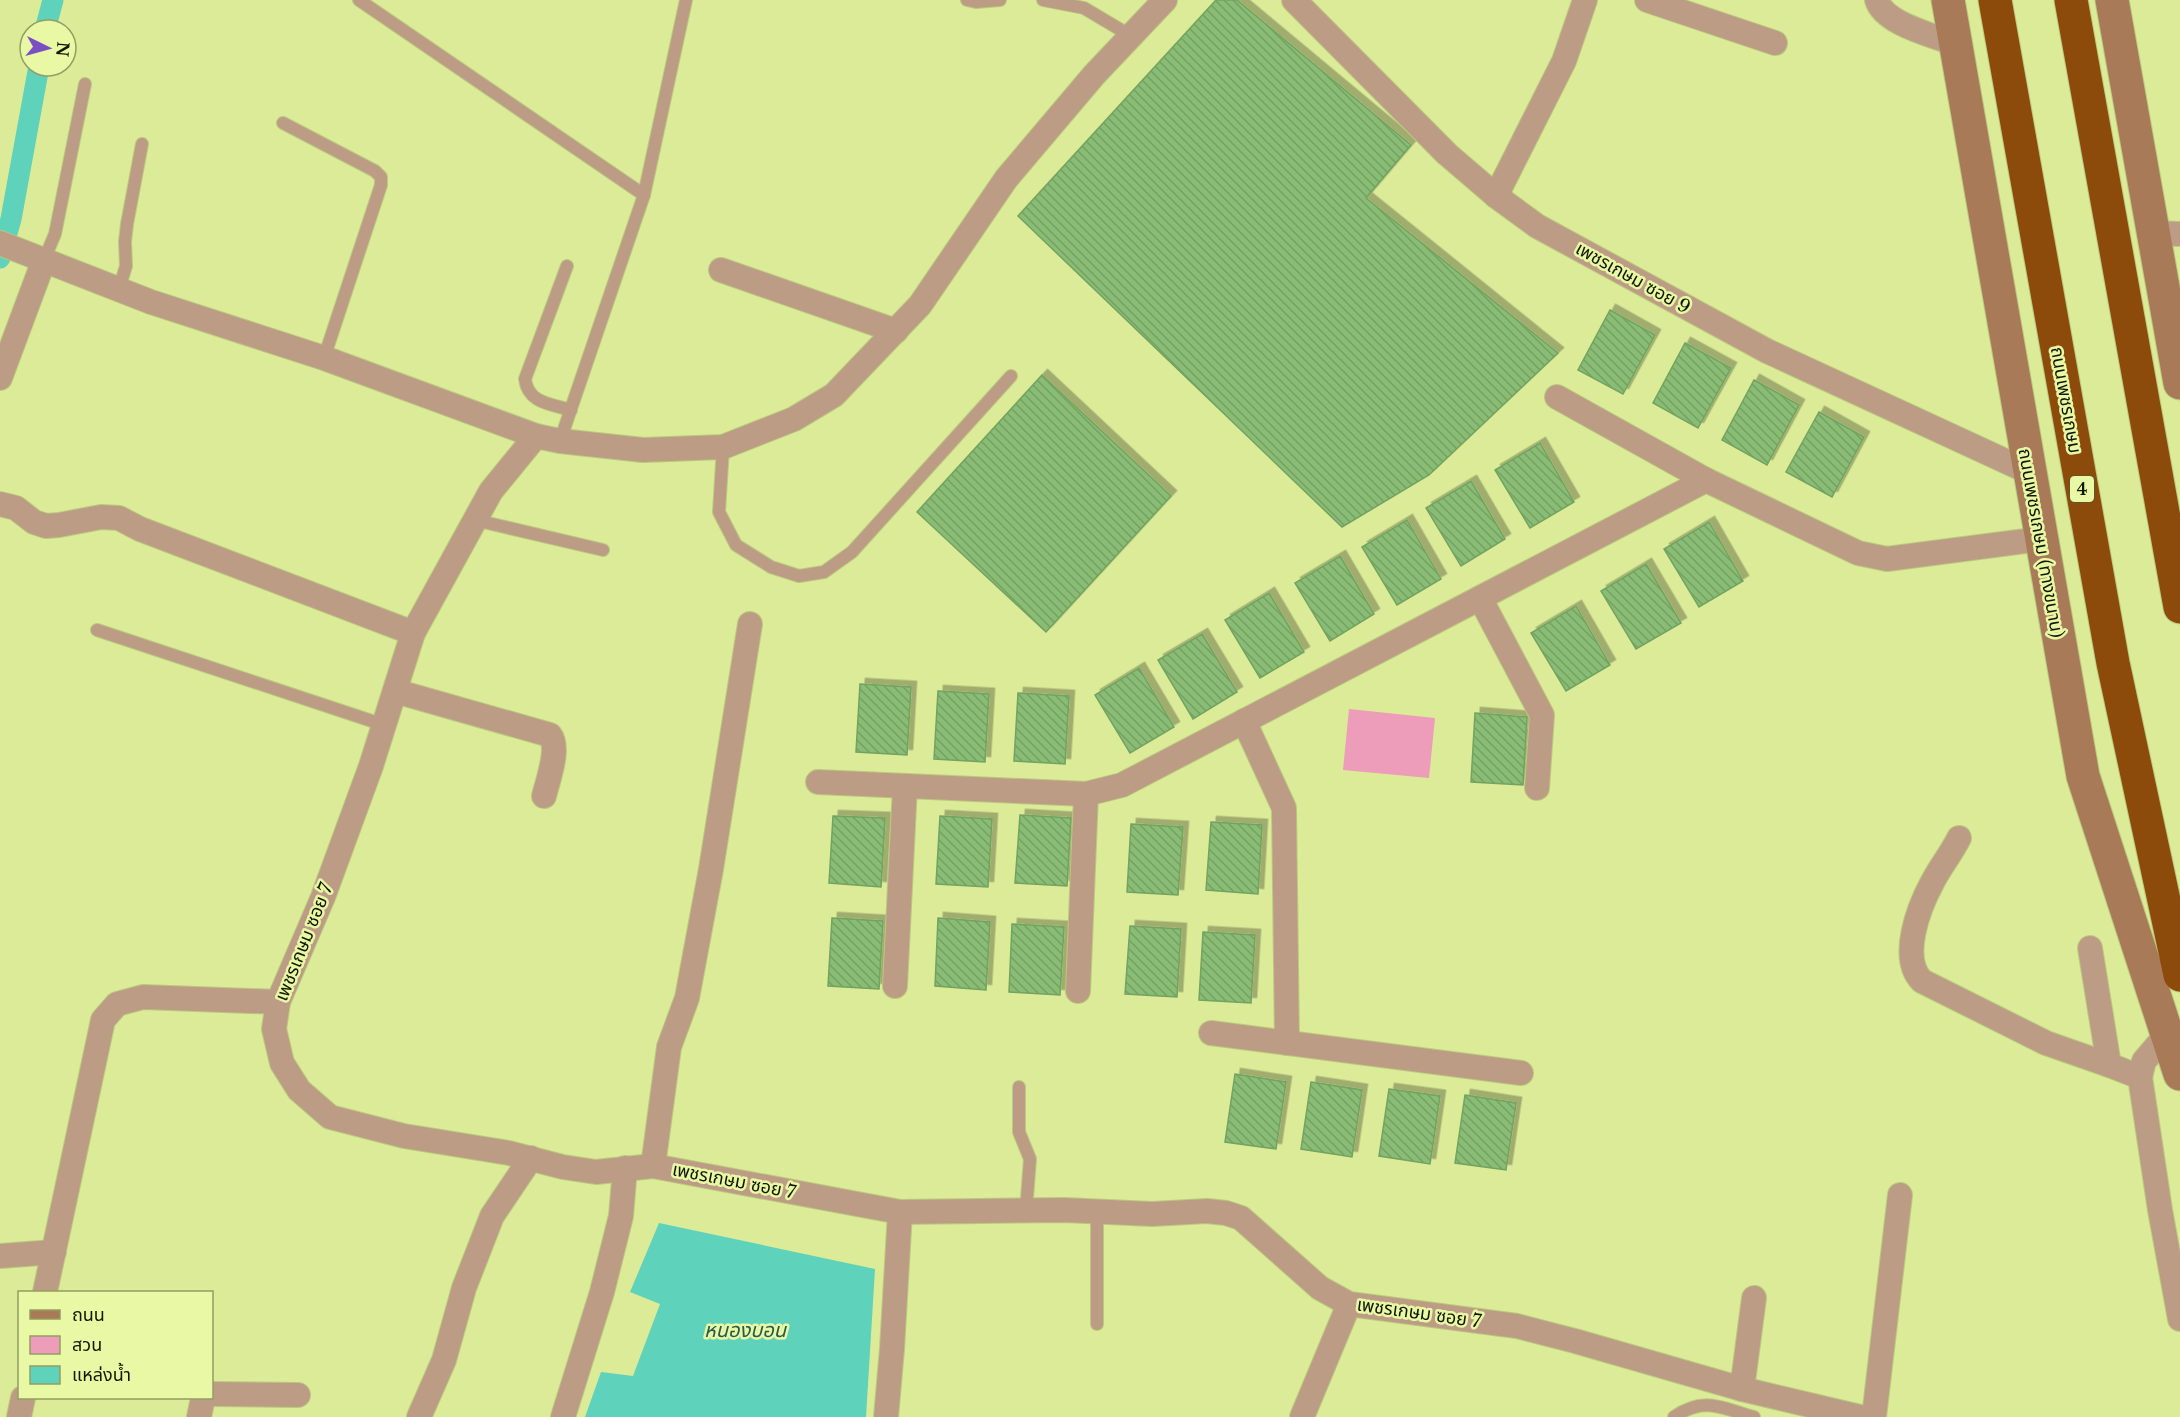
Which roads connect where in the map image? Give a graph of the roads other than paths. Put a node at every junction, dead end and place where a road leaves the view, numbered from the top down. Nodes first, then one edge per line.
1 (359, 0) edge
2 (686, 0) edge
3 (967, 0) edge
4 (1000, 0) edge
5 (1043, 0) edge
6 (1165, 0) edge
7 (1294, 0) edge
8 (1585, 0) edge
9 (1647, 0) edge
10 (1877, 0) edge
11 (1948, 0) edge
12 (1995, 0) edge
13 (2071, 0) edge
14 (2112, 0) edge
15 (1131, 36) junction
16 (1775, 44) dead end
17 (1955, 44) junction
18 (85, 84) dead end
19 (283, 123) dead end
20 (142, 144) dead end
21 (644, 195) junction
22 (1496, 196) junction
23 (2167, 234) edge
24 (0, 243) edge
25 (37, 257) junction
26 (567, 266) dead end
27 (721, 270) dead end
28 (119, 289) junction
29 (2174, 312) edge
30 (896, 331) junction
31 (324, 358) junction
32 (1011, 376) dead end
33 (0, 378) edge
34 (2180, 383) edge
35 (1557, 397) dead end
36 (571, 410) junction
37 (537, 436) junction
38 (560, 441) junction
39 (723, 447) junction
40 (2029, 472) junction
41 (1706, 480) junction
42 (0, 504) edge
43 (475, 520) junction
44 (2040, 539) junction
45 (603, 550) dead end
46 (1480, 598) junction
47 (2180, 607) edge
48 (750, 624) dead end
49 (97, 630) dead end
50 (413, 633) junction
51 (394, 691) junction
52 (1244, 721) junction
53 (384, 725) junction
54 (818, 782) dead end
55 (905, 786) junction
56 (1537, 788) dead end
57 (1086, 794) junction
58 (544, 796) dead end
59 (1959, 838) dead end
60 (2090, 948) dead end
61 (2180, 975) edge
62 (895, 986) dead end
63 (1078, 991) dead end
64 (278, 1002) junction
65 (1211, 1033) dead end
66 (2167, 1034) junction
67 (1287, 1043) junction
68 (2109, 1065) junction
69 (1521, 1073) dead end
70 (2180, 1074) edge
71 (2140, 1077) junction
72 (1019, 1087) dead end
73 (531, 1158) junction
74 (653, 1166) junction
75 (626, 1168) junction
76 (1900, 1196) dead end
77 (2170, 1207) edge
78 (1026, 1211) junction
79 (900, 1212) junction
80 (1097, 1212) junction
81 (54, 1252) junction
82 (0, 1256) edge
83 (45, 1291) edge
84 (1754, 1298) dead end
85 (1349, 1304) junction
86 (2180, 1318) edge
87 (1097, 1324) dead end
88 (1742, 1389) junction
89 (213, 1394) edge
90 (298, 1395) dead end
91 (23, 1399) edge
92 (203, 1399) edge
93 (19, 1417) edge
94 (199, 1417) edge
95 (419, 1417) edge
96 (563, 1417) edge
97 (886, 1417) edge
98 (1302, 1417) edge
99 (1674, 1417) edge
100 (1754, 1417) edge
101 (1860, 1417) edge
102 (1874, 1417) edge

1 - 21 lane
2 - 21 lane
3 - 4 lane
5 - 15 lane
6 - 15 street
7 - 22 street, เพชรเกษม ซอย 9
8 - 22 street
9 - 16 street
10 - 17 street
11 - 17 main road, ถนนเพชรเกษม (ทางขนาน)
12 - 61 highway, ถนนเพชรเกษม / 4
13 - 47 highway
14 - 23 main road
15 - 30 street
17 - 40 main road, ถนนเพชรเกษม (ทางขนาน)
18 - 25 lane
19 - 31 lane
20 - 28 lane
21 - 36 lane
22 - 40 street, เพชรเกษม ซอย 9
23 - 29 main road
24 - 25 street
25 - 28 street
25 - 33 street
26 - 36 lane
27 - 30 street
28 - 31 street
29 - 34 main road
30 - 39 street
31 - 37 street
32 - 39 lane
35 - 41 street
36 - 38 lane
37 - 38 street
37 - 43 street, เพชรเกษม ซอย 7
38 - 39 street
40 - 44 main road, ถนนเพชรเกษม (ทางขนาน)
41 - 44 street
41 - 46 street
42 - 50 street
43 - 45 lane
43 - 50 street, เพชรเกษม ซอย 7
44 - 66 main road, ถนนเพชรเกษม (ทางขนาน)
46 - 52 street
46 - 56 street
48 - 74 street
49 - 53 lane
50 - 51 street, เพชรเกษม ซอย 7
51 - 53 street, เพชรเกษม ซอย 7
51 - 58 street
52 - 57 street
52 - 67 street
53 - 64 street, เพชรเกษม ซอย 7
54 - 55 street
55 - 57 street
55 - 62 street
57 - 63 street
59 - 68 street
60 - 68 street
64 - 73 street, เพชรเกษม ซอย 7
64 - 81 street
65 - 67 street
66 - 70 main road, ถนนเพชรเกษม (ทางขนาน)
66 - 71 street
67 - 69 street
68 - 71 street
71 - 77 street
72 - 78 lane
73 - 75 street, เพชรเกษม ซอย 7
73 - 95 street
74 - 75 street, เพชรเกษม ซอย 7
74 - 79 street, เพชรเกษม ซอย 7
75 - 96 street
76 - 102 street
77 - 86 street
78 - 79 street, เพชรเกษม ซอย 7
78 - 80 street, เพชรเกษม ซอย 7
79 - 97 street
80 - 85 street, เพชรเกษม ซอย 7
80 - 87 lane
81 - 82 street
81 - 83 street
84 - 88 street
85 - 88 street, เพชรเกษม ซอย 7
85 - 98 street
88 - 101 street, เพชรเกษม ซอย 7
89 - 90 street
91 - 93 street
92 - 94 street
99 - 100 lane

